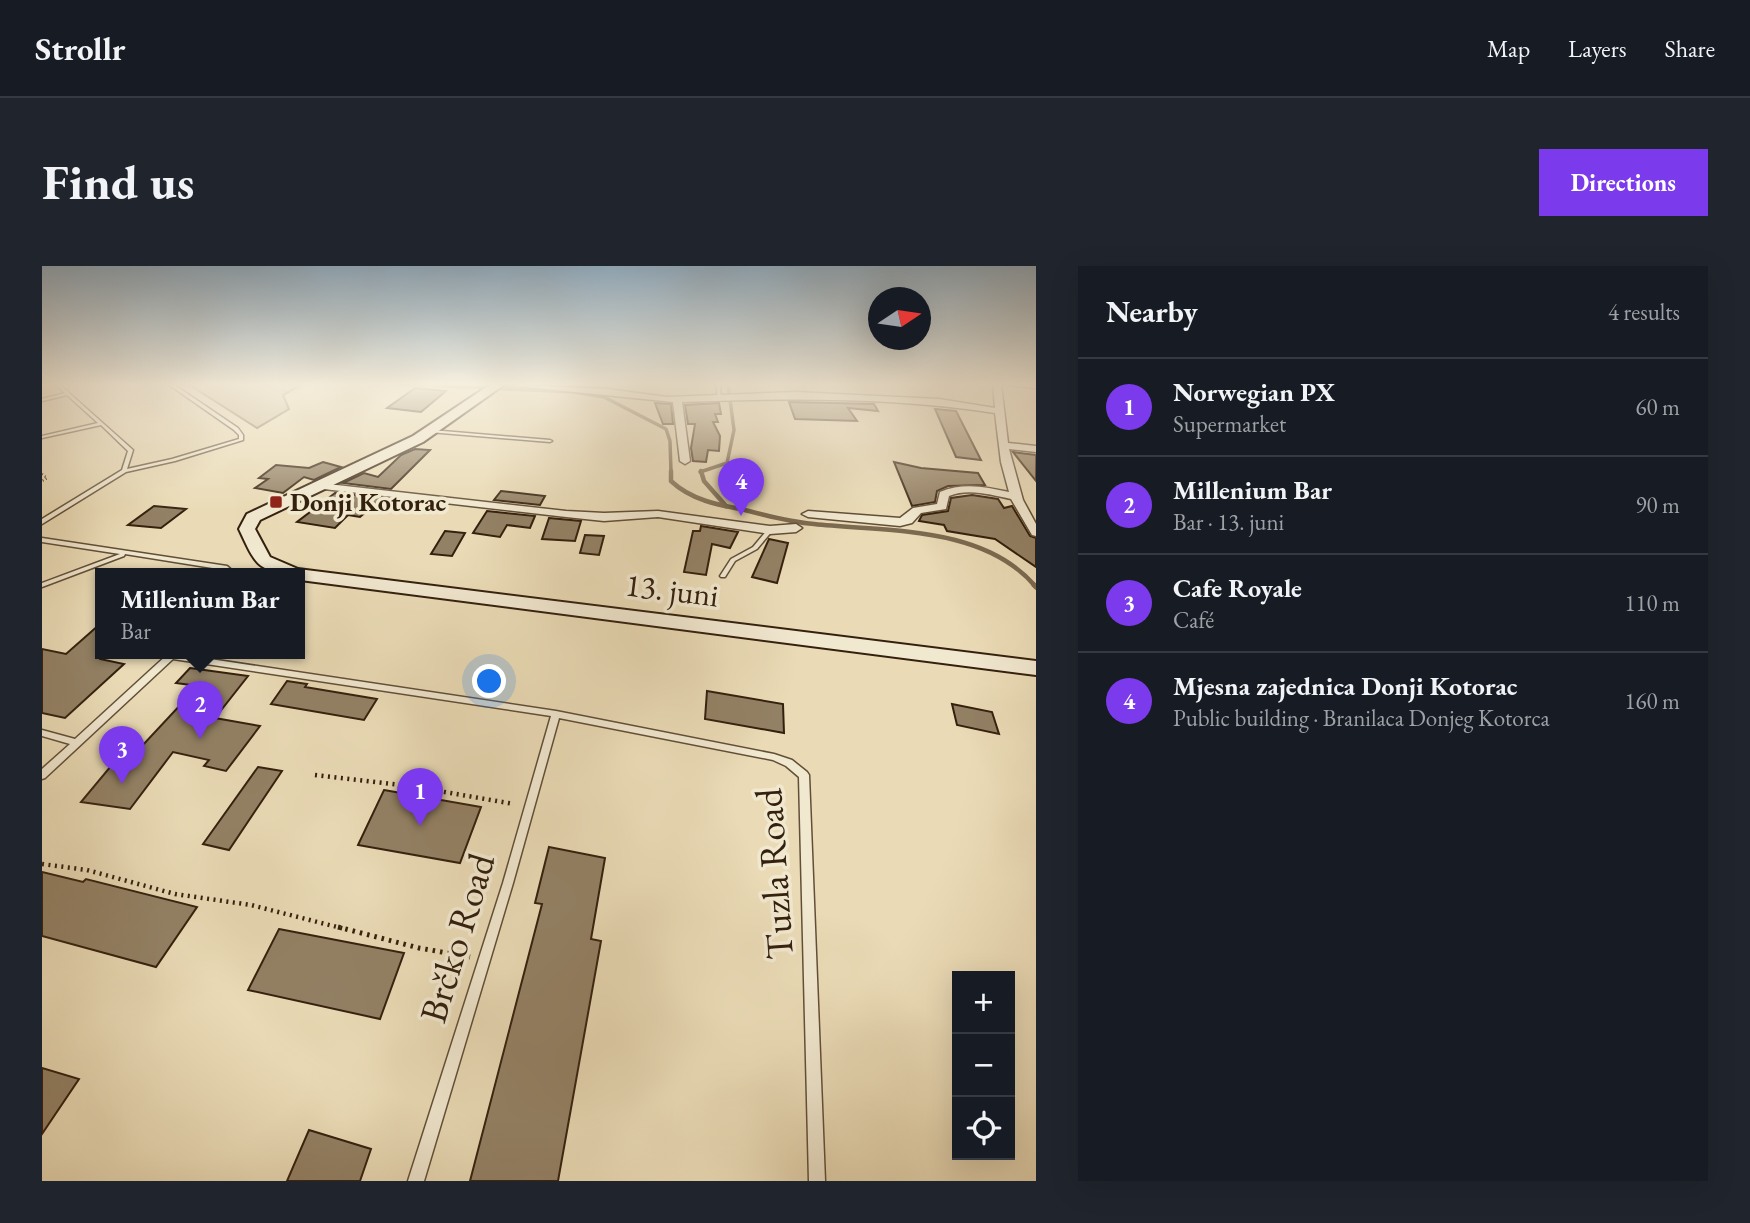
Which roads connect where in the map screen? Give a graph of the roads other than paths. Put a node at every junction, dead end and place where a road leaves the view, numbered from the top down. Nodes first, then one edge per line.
1 (89, 427) edge
2 (104, 427) edge
3 (233, 427) edge
4 (437, 427) edge
5 (681, 427) edge
6 (1002, 427) edge
7 (431, 431) junction
8 (42, 437) edge
9 (550, 441) dead end
10 (1005, 446) junction
11 (1036, 449) edge
12 (685, 461) dead end
13 (124, 471) junction
14 (319, 486) junction
15 (1015, 496) junction
16 (808, 514) dead end
17 (42, 522) edge
18 (796, 528) dead end
19 (770, 530) junction
20 (1036, 532) edge
21 (42, 540) edge
22 (124, 554) junction
23 (227, 568) edge
24 (281, 568) edge
25 (305, 576) edge
26 (723, 576) dead end
27 (42, 585) edge
28 (168, 659) edge
29 (205, 659) edge
30 (1036, 668) edge
31 (556, 714) junction
32 (42, 733) edge
33 (77, 743) junction
34 (42, 775) edge
35 (416, 1181) edge
36 (817, 1181) edge

1 - 8 lane
2 - 13 lane
3 - 13 lane
4 - 7 street
5 - 12 street
6 - 10 street
7 - 9 lane
7 - 14 street
10 - 11 street
10 - 15 street
13 - 17 lane
14 - 19 street
14 - 24 street
15 - 16 street
15 - 20 street
18 - 19 street
19 - 26 lane
21 - 22 lane
22 - 23 lane
22 - 27 lane
25 - 30 street, 13. juni
28 - 33 lane
29 - 31 lane
31 - 35 lane, Brčko Road
31 - 36 lane, Tuzla Road
32 - 33 lane
33 - 34 lane

